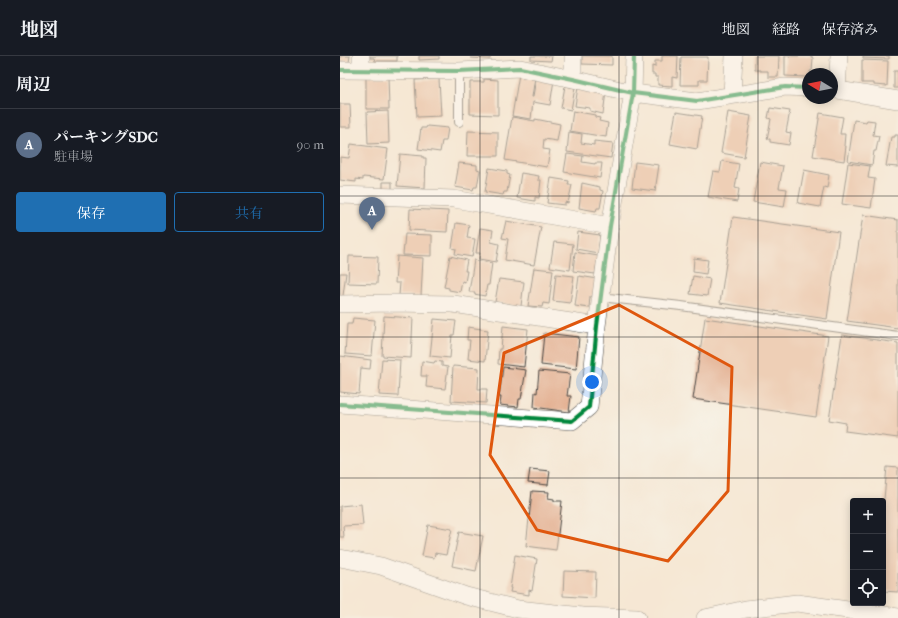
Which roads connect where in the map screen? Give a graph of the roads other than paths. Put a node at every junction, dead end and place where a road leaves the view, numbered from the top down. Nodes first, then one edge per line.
1 (573, 56) edge
2 (634, 56) edge
3 (734, 56) edge
4 (839, 56) edge
5 (361, 63) edge
6 (459, 64) edge
7 (838, 68) edge
8 (340, 70) edge
9 (573, 79) junction
10 (802, 88) edge
11 (838, 90) edge
12 (633, 94) junction
13 (732, 95) junction
14 (898, 100) edge
15 (459, 122) dead end
16 (340, 195) edge
17 (610, 226) junction
18 (600, 297) junction
19 (340, 304) edge
20 (597, 326) junction
21 (898, 336) edge
22 (340, 404) edge
23 (340, 558) edge
24 (898, 617) edge
25 (637, 618) edge
26 (705, 618) edge

1 - 9 street
2 - 12 street
3 - 13 street
4 - 7 street
5 - 6 street
5 - 8 street
6 - 9 street
6 - 15 lane
9 - 12 street
10 - 13 street
11 - 14 street
12 - 13 street
12 - 17 street
16 - 17 street
17 - 18 street
18 - 20 street
18 - 21 lane
19 - 20 street
20 - 22 street
23 - 25 street
24 - 26 street

